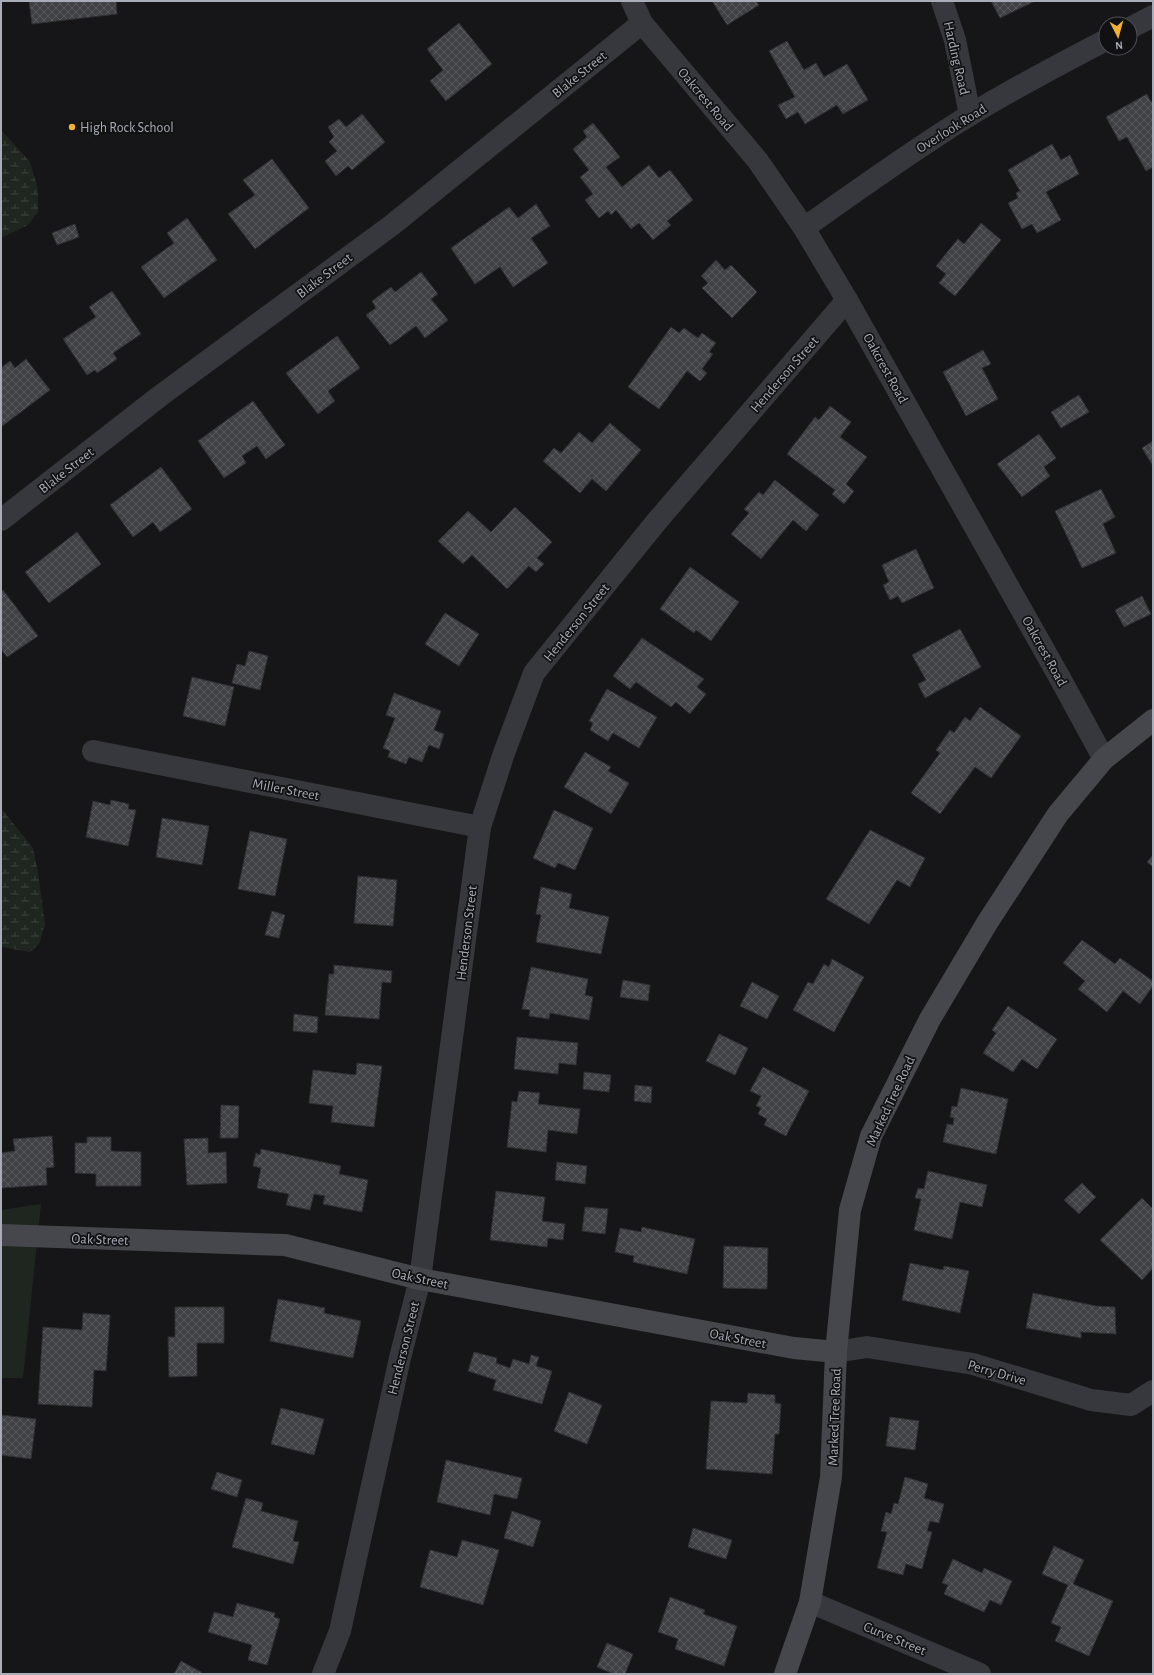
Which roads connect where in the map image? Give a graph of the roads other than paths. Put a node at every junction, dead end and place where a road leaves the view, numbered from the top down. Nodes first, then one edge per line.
1 (632, 1) edge
2 (942, 1) edge
3 (1153, 16) edge
4 (642, 23) junction
5 (1138, 24) edge
6 (1098, 44) edge
7 (970, 115) junction
8 (804, 228) junction
9 (847, 300) junction
10 (1, 520) edge
11 (1153, 720) edge
12 (92, 751) dead end
13 (1104, 759) junction
14 (480, 827) junction
15 (1, 1235) edge
16 (420, 1279) junction
17 (836, 1352) junction
18 (1153, 1391) edge
19 (810, 1602) junction
20 (323, 1674) edge
21 (785, 1674) edge
22 (980, 1674) edge

1 - 4 street, Oakcrest Road
2 - 7 street, Harding Road
3 - 5 street
4 - 8 street, Oakcrest Road
4 - 10 street, Blake Street
6 - 7 street, Overlook Road
7 - 8 street, Overlook Road
8 - 9 street, Oakcrest Road
9 - 13 street, Oakcrest Road
9 - 14 street, Henderson Street
11 - 13 street, Marked Tree Road
12 - 14 street, Miller Street
13 - 17 street, Marked Tree Road
14 - 16 street, Henderson Street
15 - 16 street, Oak Street
16 - 17 street, Oak Street
16 - 20 street, Henderson Street
17 - 18 street, Perry Drive
17 - 19 street, Marked Tree Road
19 - 21 street, Marked Tree Road
19 - 22 street, Curve Street

